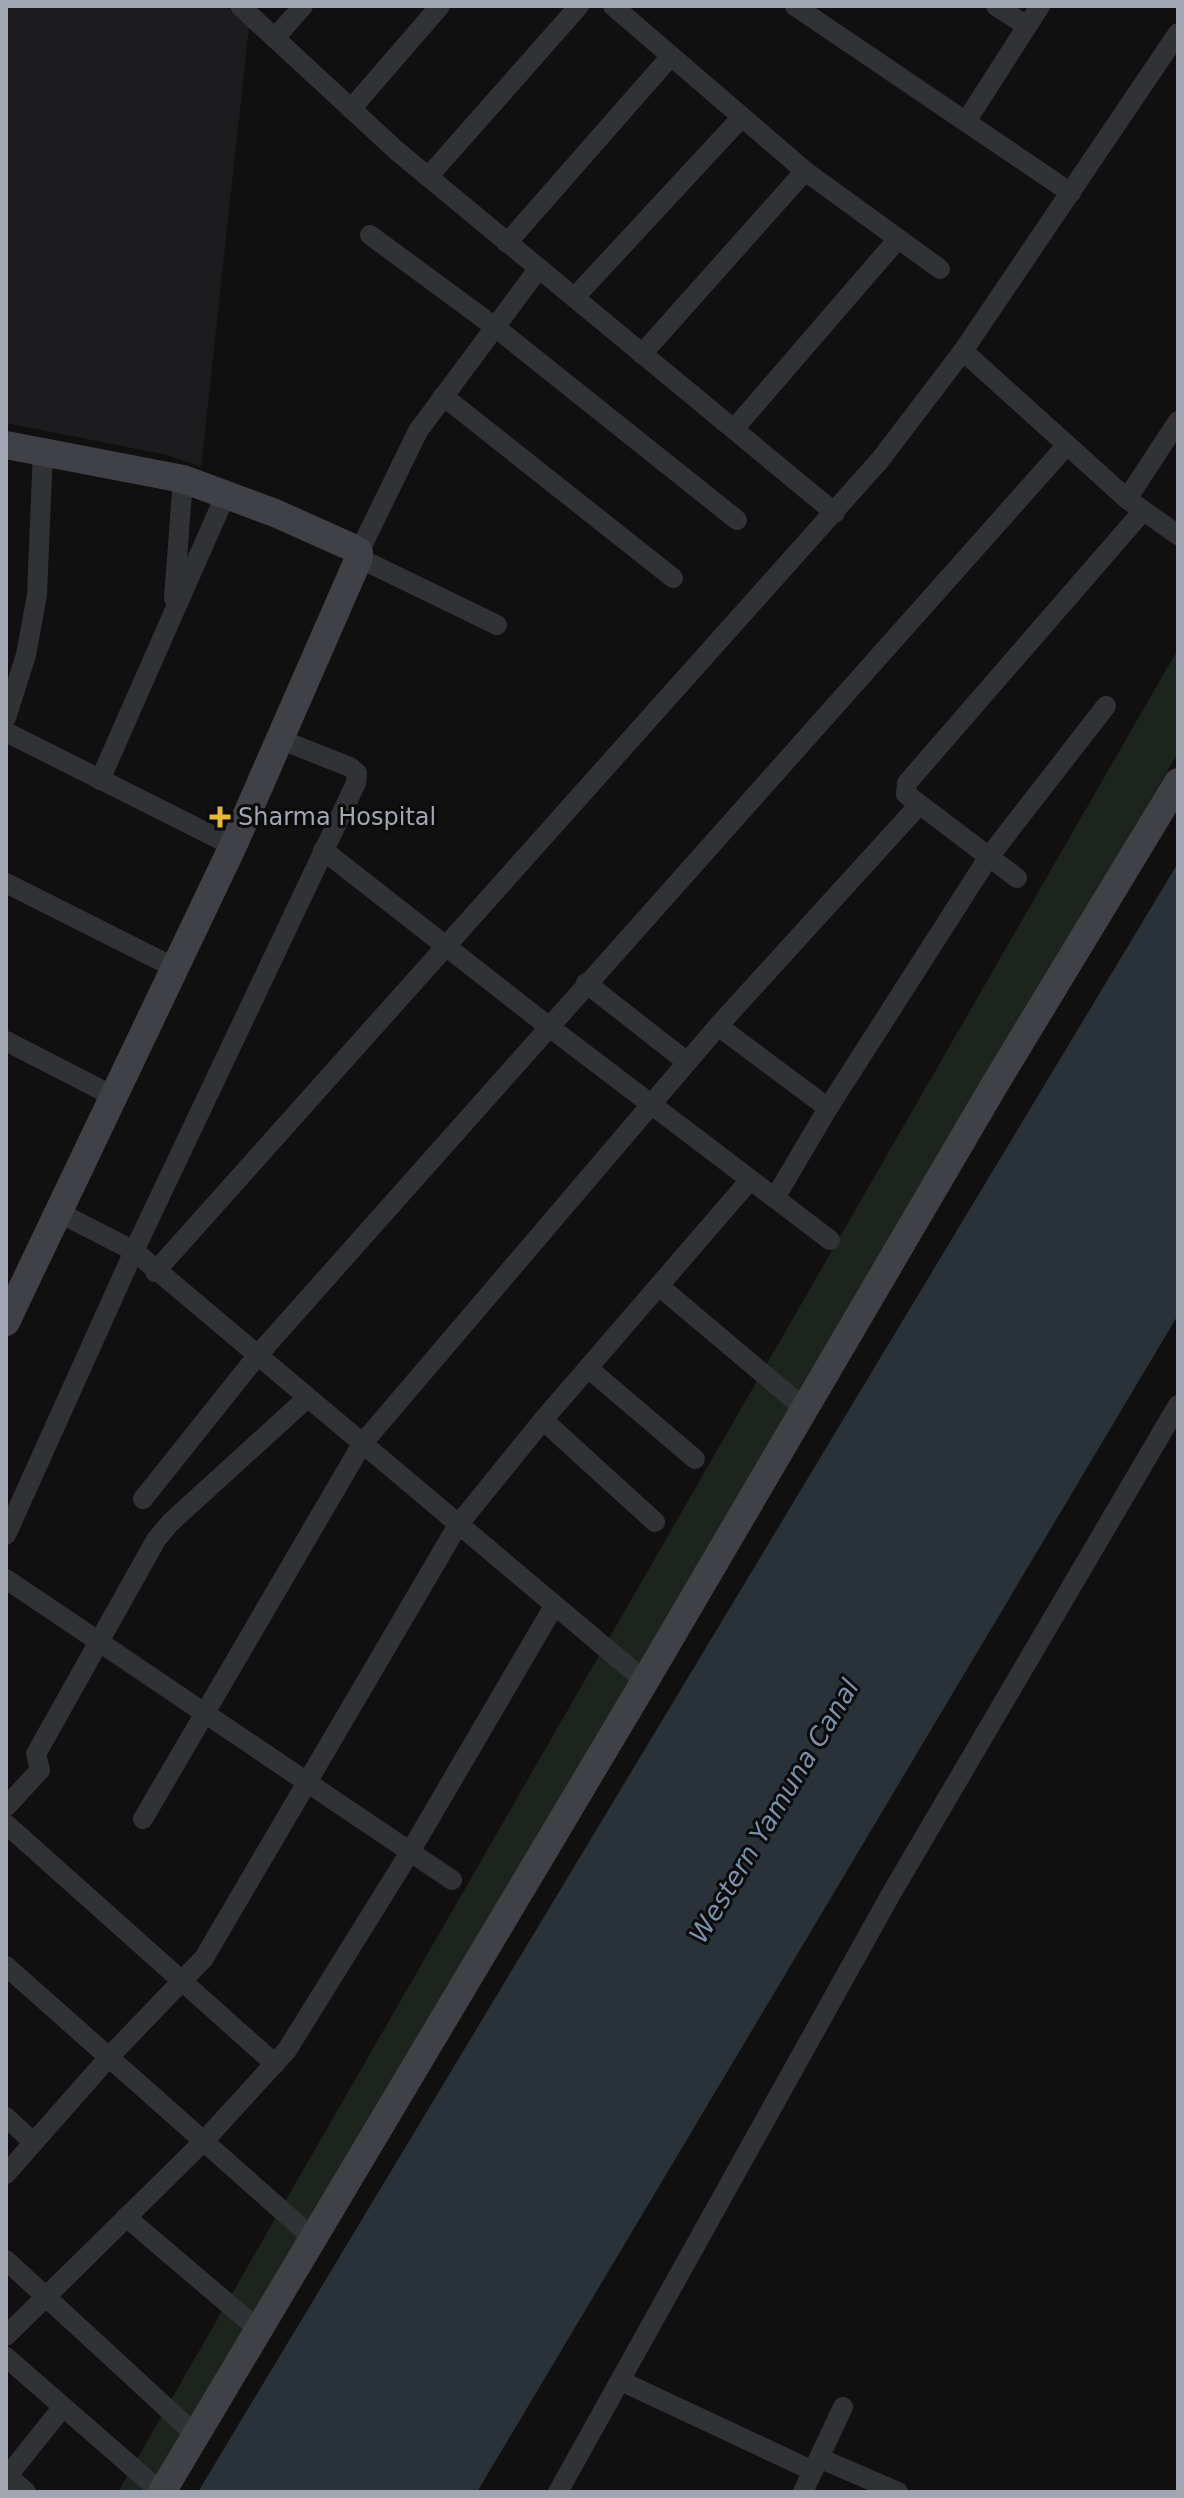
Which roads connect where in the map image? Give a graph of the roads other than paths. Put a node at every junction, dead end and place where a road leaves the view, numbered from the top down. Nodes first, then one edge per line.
1 (240, 6) edge
2 (303, 6) edge
3 (440, 6) edge
4 (579, 6) edge
5 (613, 6) edge
6 (795, 6) edge
7 (996, 6) edge
8 (1040, 6) edge
9 (1027, 26) junction
10 (1178, 33) edge
11 (275, 38) junction
12 (671, 56) junction
13 (1172, 56) edge
14 (351, 109) junction
15 (741, 118) junction
16 (967, 120) junction
17 (805, 171) junction
18 (428, 177) junction
19 (1071, 193) junction
20 (370, 235) dead end
21 (897, 240) junction
22 (507, 243) junction
23 (539, 268) junction
24 (940, 269) dead end
25 (575, 297) junction
26 (495, 327) junction
27 (963, 351) junction
28 (642, 354) junction
29 (443, 396) junction
30 (1178, 421) edge
31 (734, 429) junction
32 (6, 445) edge
33 (1067, 445) junction
34 (43, 450) junction
35 (183, 479) junction
36 (226, 494) junction
37 (1135, 505) junction
38 (835, 513) junction
39 (737, 520) dead end
40 (1178, 535) edge
41 (359, 555) junction
42 (673, 578) dead end
43 (173, 614) junction
44 (497, 625) dead end
45 (1106, 706) dead end
46 (6, 718) edge
47 (6, 732) edge
48 (279, 739) junction
49 (100, 780) junction
50 (1178, 782) edge
51 (919, 805) junction
52 (233, 846) junction
53 (323, 850) junction
54 (988, 858) junction
55 (1017, 878) dead end
56 (6, 883) edge
57 (448, 947) junction
58 (175, 968) junction
59 (586, 983) junction
60 (548, 1026) junction
61 (718, 1026) junction
62 (6, 1041) edge
63 (687, 1062) junction
64 (113, 1096) junction
65 (651, 1103) junction
66 (828, 1108) junction
67 (750, 1180) junction
68 (775, 1198) junction
69 (56, 1211) junction
70 (830, 1240) dead end
71 (134, 1251) junction
72 (155, 1272) junction
73 (659, 1286) junction
74 (6, 1322) edge
75 (257, 1356) junction
76 (588, 1368) junction
77 (306, 1399) junction
78 (1178, 1405) edge
79 (805, 1409) junction
80 (543, 1420) junction
81 (362, 1444) junction
82 (695, 1459) dead end
83 (143, 1499) dead end
84 (655, 1522) dead end
85 (458, 1525) junction
86 (6, 1535) edge
87 (6, 1579) edge
88 (554, 1606) junction
89 (99, 1639) junction
90 (645, 1681) junction
91 (204, 1714) junction
92 (309, 1783) junction
93 (6, 1807) edge
94 (143, 1819) dead end
95 (6, 1824) edge
96 (410, 1852) junction
97 (452, 1880) dead end
98 (6, 1966) edge
99 (181, 1983) junction
100 (109, 2057) junction
101 (275, 2064) junction
102 (6, 2117) edge
103 (204, 2141) junction
104 (33, 2142) junction
105 (6, 2174) edge
106 (126, 2217) junction
107 (314, 2239) junction
108 (6, 2260) edge
109 (46, 2297) junction
110 (259, 2330) junction
111 (6, 2336) edge
112 (6, 2357) edge
113 (621, 2381) junction
114 (843, 2407) dead end
115 (62, 2408) junction
116 (196, 2435) junction
117 (816, 2464) junction
118 (7, 2477) edge
119 (26, 2492) edge
120 (162, 2492) edge
121 (558, 2492) edge
122 (803, 2492) edge
123 (898, 2492) edge

1 - 11 street
2 - 11 street
3 - 14 street
4 - 18 street
5 - 12 street
6 - 16 street
7 - 9 street
8 - 9 street
9 - 16 street
10 - 13 street
11 - 14 street
12 - 15 street
12 - 22 street
13 - 19 street
14 - 18 street
15 - 17 street
15 - 25 street
16 - 19 street
17 - 21 street
17 - 28 street
18 - 22 street
19 - 27 street
20 - 26 street
21 - 24 street
21 - 31 street
22 - 23 street
23 - 25 street
23 - 26 street
25 - 28 street
26 - 29 street
26 - 39 street
27 - 33 street
27 - 38 street
28 - 31 street
29 - 41 street
29 - 42 street
30 - 37 street
31 - 38 street
32 - 34 street
33 - 37 street
33 - 59 street
34 - 35 street
34 - 46 street
35 - 36 street
35 - 43 street
36 - 41 street
36 - 43 street
37 - 40 street
37 - 51 street
38 - 57 street
41 - 44 street
41 - 48 street
43 - 49 street
45 - 54 street
47 - 49 street
48 - 52 street
48 - 53 street
49 - 52 street
50 - 79 street
51 - 54 street
51 - 61 street
52 - 58 street
53 - 57 street
53 - 71 street
54 - 55 street
54 - 66 street
56 - 58 street
57 - 60 street
57 - 72 street
58 - 64 street
59 - 60 street
59 - 63 street
60 - 65 street
60 - 75 street
61 - 63 street
61 - 66 street
62 - 64 street
63 - 65 street
64 - 69 street
65 - 67 street
65 - 81 street
66 - 68 street
67 - 68 street
67 - 73 street
68 - 70 street
69 - 71 street
69 - 74 street
71 - 72 street
71 - 86 street
72 - 75 street
73 - 76 street
73 - 79 street
75 - 77 street
75 - 83 street
76 - 80 street
76 - 82 street
77 - 81 street
77 - 89 street
78 - 113 street
79 - 90 street
80 - 84 street
80 - 85 street
81 - 85 street
81 - 91 street
85 - 88 street
85 - 92 street
87 - 89 street
88 - 90 street
88 - 96 street
89 - 91 street
89 - 93 street
90 - 107 street
91 - 92 street
91 - 94 street
92 - 96 street
92 - 99 street
95 - 99 street
96 - 97 street
96 - 101 street
98 - 100 street
99 - 100 street
99 - 101 street
100 - 103 street
100 - 104 street
101 - 103 street
102 - 104 street
103 - 106 street
103 - 107 street
104 - 105 street
106 - 109 street
106 - 110 street
107 - 110 street
108 - 109 street
109 - 111 street
109 - 116 street
110 - 116 street
112 - 115 street
113 - 117 street
113 - 121 street
114 - 117 street
115 - 118 street
115 - 120 street
116 - 120 street
117 - 122 street
117 - 123 street
118 - 119 street

